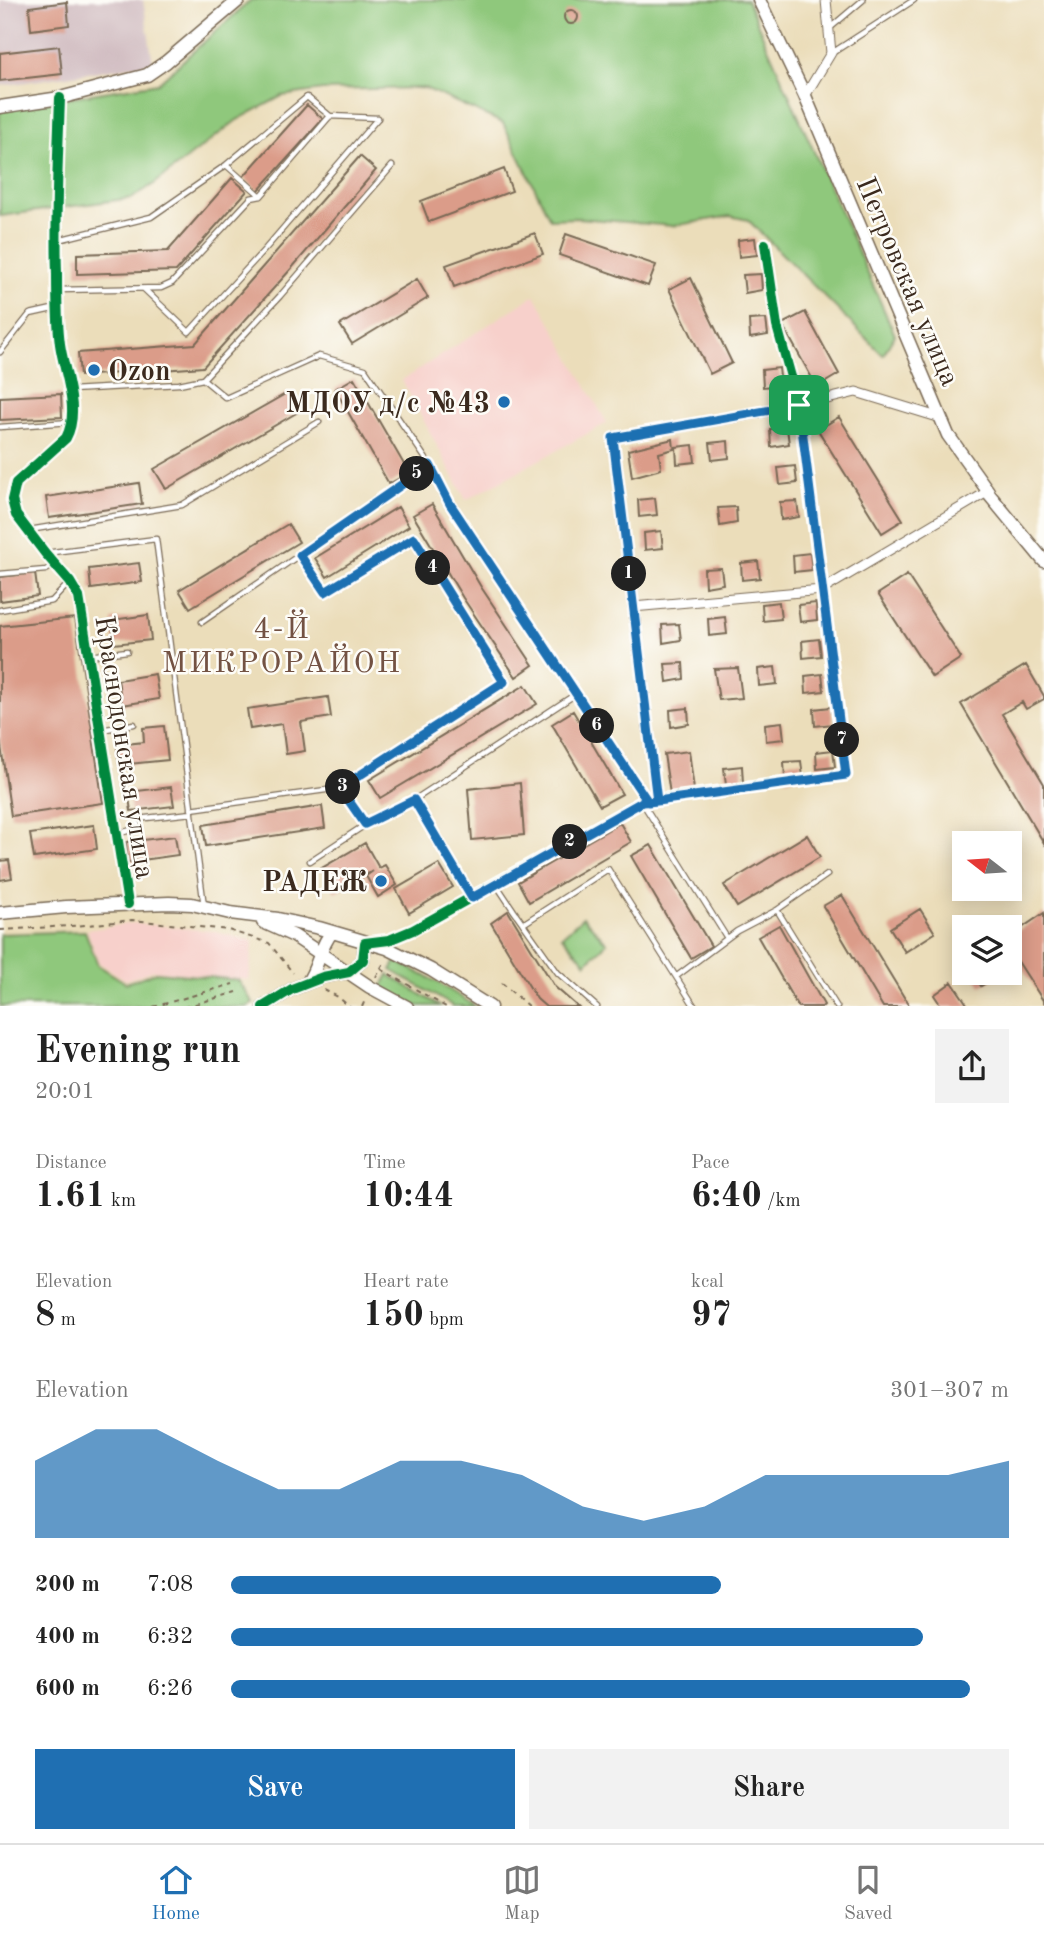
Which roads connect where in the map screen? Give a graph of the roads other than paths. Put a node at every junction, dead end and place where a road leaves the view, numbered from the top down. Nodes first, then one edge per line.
1 (239, 0) edge
2 (759, 0) edge
3 (826, 0) edge
4 (863, 0) edge
5 (915, 0) edge
6 (829, 29) junction
7 (831, 53) junction
8 (805, 96) junction
9 (60, 98) junction
10 (0, 107) edge
11 (330, 116) junction
12 (226, 166) junction
13 (392, 166) dead end
14 (261, 196) junction
15 (56, 240) junction
16 (765, 244) dead end
17 (144, 288) junction
18 (57, 290) junction
19 (58, 308) junction
20 (0, 352) edge
21 (203, 379) junction
22 (70, 390) junction
23 (799, 405) junction
24 (941, 418) junction
25 (71, 422) junction
26 (319, 422) dead end
27 (0, 428) edge
28 (430, 465) junction
29 (987, 492) junction
30 (28, 530) junction
31 (44, 553) junction
32 (300, 555) junction
33 (1044, 561) edge
34 (55, 565) junction
35 (0, 574) edge
36 (70, 582) junction
37 (822, 590) junction
38 (633, 607) junction
39 (0, 610) edge
40 (202, 622) dead end
41 (127, 651) dead end
42 (88, 656) junction
43 (576, 694) junction
44 (134, 724) dead end
45 (100, 730) junction
46 (340, 788) junction
47 (414, 800) junction
48 (649, 801) junction
49 (191, 811) junction
50 (365, 824) junction
51 (117, 834) junction
52 (310, 861) dead end
53 (827, 875) dead end
54 (496, 884) junction
55 (472, 898) junction
56 (128, 904) junction
57 (204, 907) junction
58 (777, 910) junction
59 (0, 913) edge
60 (250, 916) junction
61 (523, 924) junction
62 (332, 932) junction
63 (727, 938) junction
64 (365, 943) junction
65 (320, 954) junction
66 (349, 972) junction
67 (677, 976) junction
68 (312, 985) junction
69 (263, 1006) edge
70 (407, 1006) edge
71 (490, 1006) edge
72 (597, 1006) edge
73 (695, 1006) edge
74 (837, 1006) edge

1 - 9 street
2 - 8 street, Петровская улица
3 - 6 street
4 - 6 lane
5 - 7 lane
6 - 7 street
7 - 8 street
8 - 24 street, Петровская улица
9 - 10 street
9 - 15 street
11 - 12 lane
11 - 14 lane
11 - 17 lane
12 - 14 lane
12 - 15 lane
13 - 21 lane
14 - 17 lane
15 - 18 street
16 - 23 street
17 - 18 lane
18 - 19 street
19 - 20 lane
19 - 22 street
21 - 22 lane
21 - 28 lane
22 - 25 street
23 - 24 street
23 - 37 street
23 - 38 street
24 - 29 street, Петровская улица
25 - 27 lane
25 - 30 street, Краснодонская улица
26 - 30 lane
28 - 32 lane
28 - 43 lane
29 - 33 street, Петровская улица
29 - 37 street
30 - 31 street, Краснодонская улица
31 - 34 street, Краснодонская улица
31 - 49 lane, Краснодонская улица
32 - 40 lane
32 - 46 lane
34 - 35 lane
34 - 36 street, Краснодонская улица
36 - 39 lane, Краснодонская улица
36 - 42 street, Краснодонская улица
37 - 38 street
37 - 48 street
38 - 48 street
41 - 42 lane
42 - 45 street, Краснодонская улица
43 - 47 lane
43 - 48 lane
44 - 45 lane
45 - 51 street, Краснодонская улица
46 - 49 lane
46 - 50 lane
47 - 50 lane
47 - 55 lane
48 - 54 street
48 - 63 lane
49 - 51 lane
49 - 57 lane, Краснодонская улица
50 - 52 lane
51 - 56 street, Краснодонская улица
53 - 58 lane
54 - 55 street
54 - 61 lane
55 - 64 street
56 - 57 street
56 - 59 street
57 - 60 street
58 - 63 lane
58 - 74 lane
60 - 62 street
60 - 65 street
61 - 67 lane
61 - 72 lane
62 - 64 street
62 - 65 street
63 - 67 lane
64 - 66 street
64 - 71 street
65 - 66 street
65 - 68 street
66 - 68 street
66 - 70 street
67 - 73 lane
68 - 69 street

